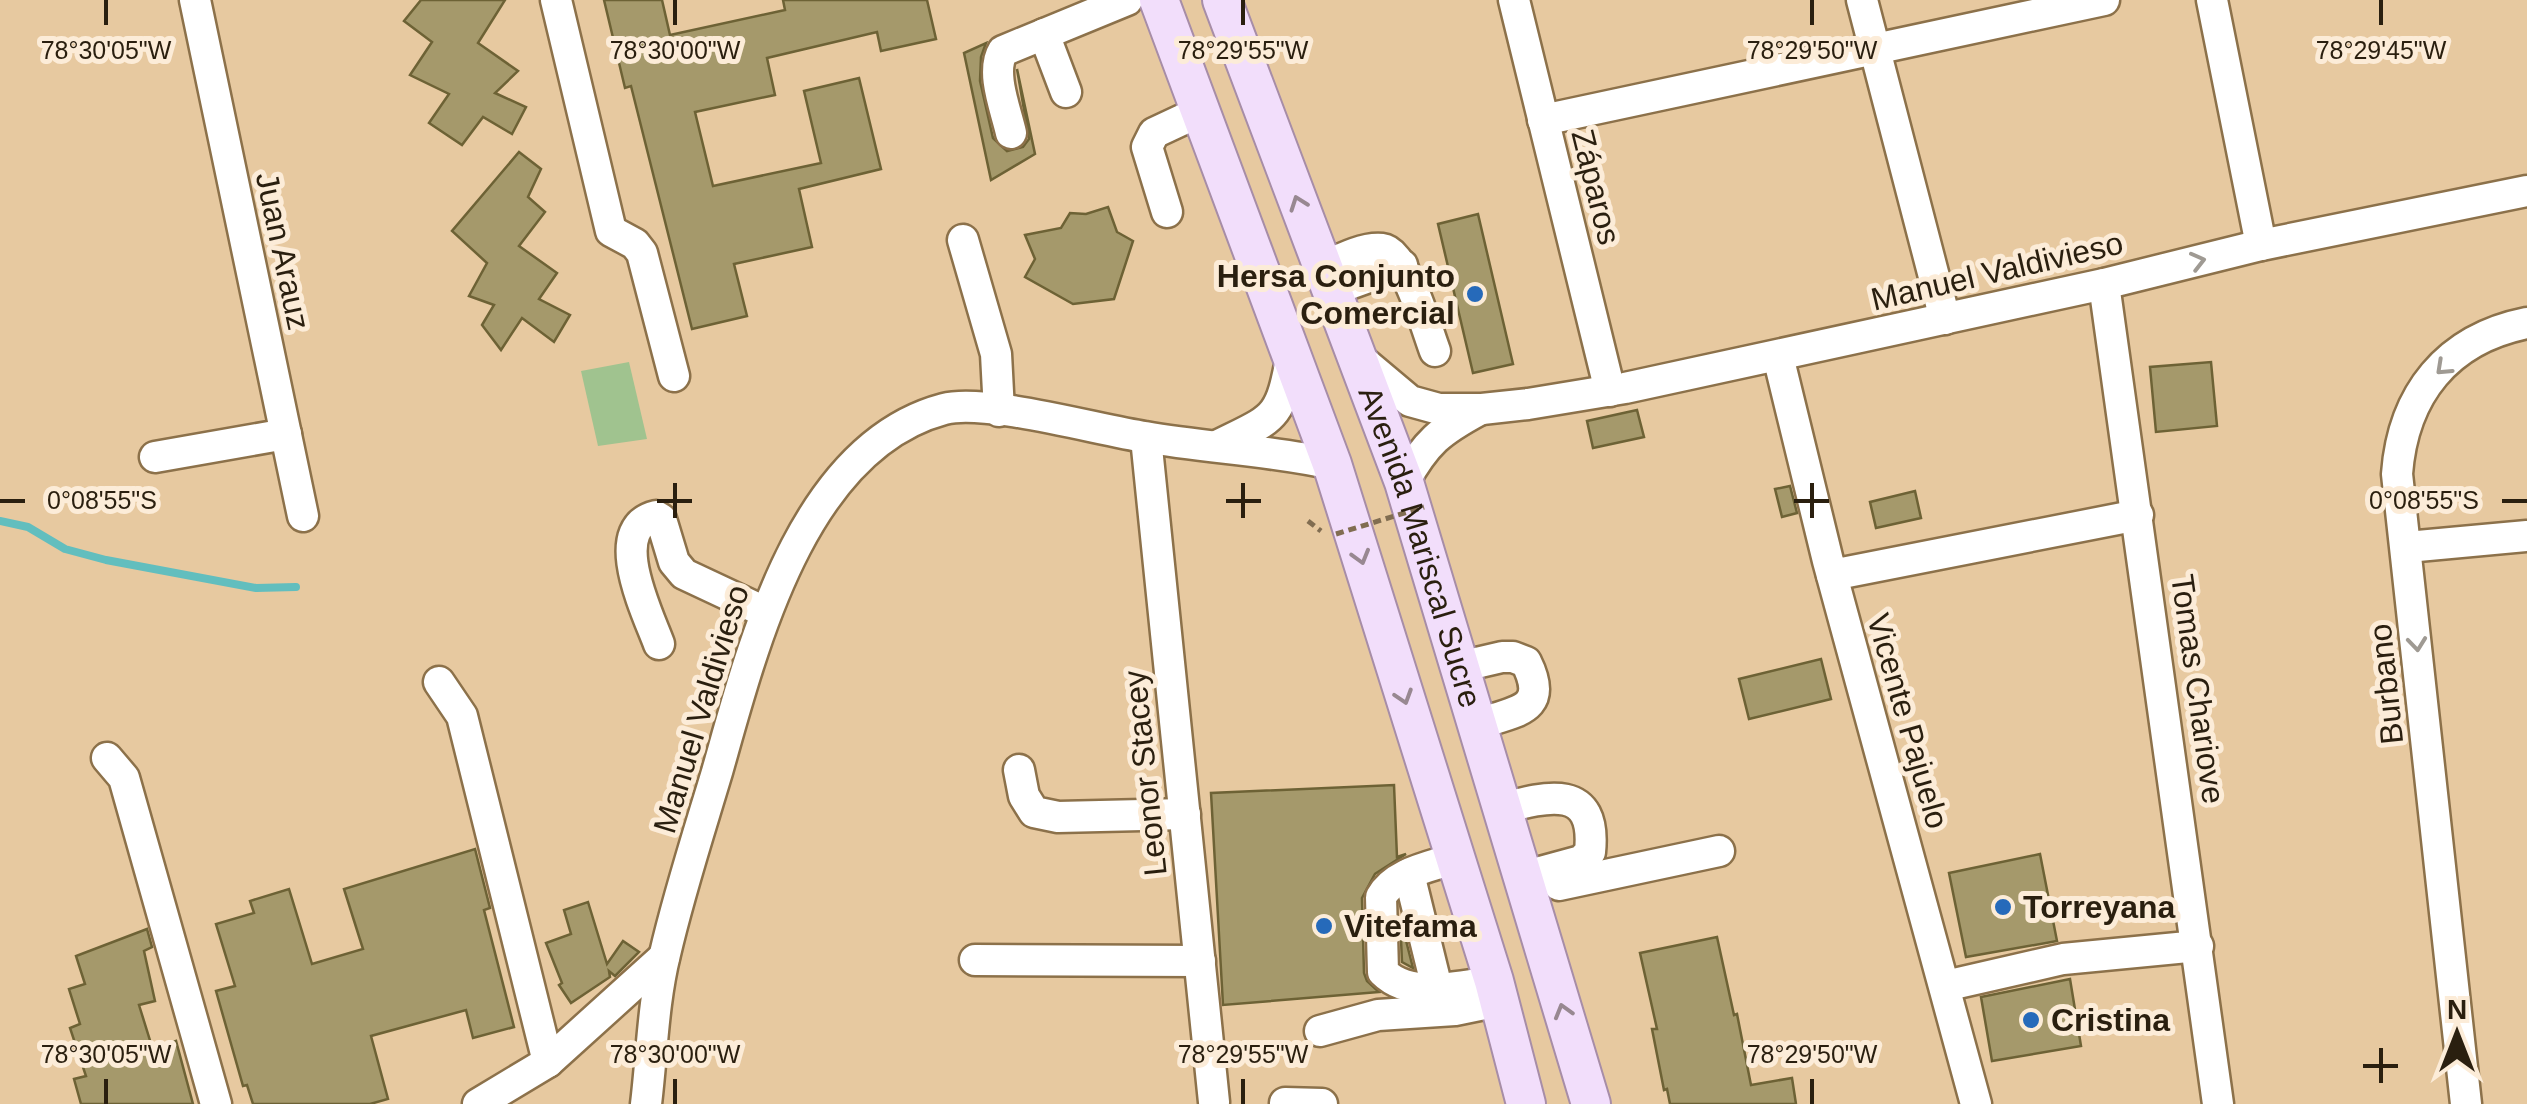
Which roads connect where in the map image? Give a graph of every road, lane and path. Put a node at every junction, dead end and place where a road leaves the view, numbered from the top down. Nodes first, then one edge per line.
1 (195, 0) edge
2 (556, 0) edge
3 (1128, 0) edge
4 (1158, 0) edge
5 (1222, 0) edge
6 (1514, 0) edge
7 (1862, 0) edge
8 (2104, 0) edge
9 (2212, 0) edge
10 (1044, 34) junction
11 (1872, 50) junction
12 (1066, 92) dead end
13 (1201, 112) junction
14 (1544, 120) junction
15 (1011, 133) dead end
16 (2527, 191) edge
17 (1167, 212) dead end
18 (963, 240) dead end
19 (2261, 245) junction
20 (1326, 279) junction
21 (2104, 284) junction
22 (1946, 319) junction
23 (2527, 323) edge
24 (1435, 351) dead end
25 (1292, 353) junction
26 (1354, 353) junction
27 (1778, 356) junction
28 (674, 376) dead end
29 (1610, 391) junction
30 (1482, 409) junction
31 (999, 411) junction
32 (286, 434) junction
33 (1146, 438) junction
34 (1214, 448) junction
35 (156, 457) dead end
36 (1332, 464) junction
37 (1414, 494) junction
38 (2138, 515) junction
39 (303, 516) dead end
40 (1308, 522) dead end
41 (1336, 534) dead end
42 (1323, 535) dead end
43 (2527, 536) edge
44 (2407, 547) junction
45 (1832, 575) junction
46 (765, 612) junction
47 (659, 644) dead end
48 (1459, 668) junction
49 (439, 682) dead end
50 (1476, 725) junction
51 (1419, 741) junction
52 (108, 758) dead end
53 (1019, 770) dead end
54 (1501, 809) junction
55 (1185, 814) junction
56 (1719, 851) dead end
57 (1456, 858) junction
58 (1410, 874) junction
59 (1524, 885) junction
60 (2198, 946) junction
61 (664, 956) junction
62 (975, 960) dead end
63 (1200, 961) junction
64 (1946, 986) junction
65 (1437, 988) junction
66 (1497, 991) junction
67 (1320, 1032) dead end
68 (548, 1062) junction
69 (1214, 1102) edge
70 (1285, 1103) edge
71 (216, 1104) edge
72 (478, 1104) edge
73 (646, 1104) edge
74 (1322, 1104) edge
75 (1526, 1104) edge
76 (1590, 1104) edge
77 (1976, 1104) edge
78 (2218, 1104) edge
79 (2466, 1104) edge

1 - 32 street, Juan Arauz
2 - 28 street
3 - 10 street
4 - 13 main road, Avenida Mariscal Sucre
20 -> 5 main road, Avenida Mariscal Sucre
6 - 14 street, Záparos
7 - 11 street
8 - 11 street
9 - 19 street
10 - 12 street
10 - 15 street
11 - 14 street
11 - 22 street
13 - 17 street
13 - 25 main road, Avenida Mariscal Sucre
14 - 29 street, Záparos
16 - 19 street, Manuel Valdivieso
18 - 31 street
21 -> 19 street, Manuel Valdivieso
20 - 24 street
20 - 26 main road, Avenida Mariscal Sucre
21 - 22 street, Manuel Valdivieso
21 - 38 street, Tomas Chariove
22 - 27 street, Manuel Valdivieso
23 -> 44 street, Burbano
25 - 34 street
25 - 36 main road, Avenida Mariscal Sucre
26 - 30 street, Manuel Valdivieso
26 - 37 main road, Avenida Mariscal Sucre
27 - 29 street, Manuel Valdivieso
27 - 45 street, Vicente Pajuelo
29 - 30 street, Manuel Valdivieso
30 - 37 street, Manuel Valdivieso
31 - 33 street, Manuel Valdivieso
31 - 46 street, Manuel Valdivieso
32 - 35 street
32 - 39 street, Juan Arauz
33 - 34 street, Manuel Valdivieso
33 - 55 street, Leonor Stacey
34 - 36 street, Manuel Valdivieso
36 -> 51 main road, Avenida Mariscal Sucre
37 - 41 path, bridge
37 - 48 main road, Avenida Mariscal Sucre
38 - 45 street
38 - 60 street, Tomas Chariove
40 - 42 path
43 - 44 street
44 -> 79 street, Burbano
45 - 64 street, Vicente Pajuelo
46 - 47 street
46 - 61 street, Manuel Valdivieso
48 - 50 main road, Avenida Mariscal Sucre
48 - 50 street
49 - 68 street
50 - 51 main road
50 - 54 main road, Avenida Mariscal Sucre
51 - 57 main road, Avenida Mariscal Sucre
52 - 71 street
53 - 55 street
54 - 59 main road, Avenida Mariscal Sucre
54 - 59 street
55 - 63 street, Leonor Stacey
56 - 59 street
57 - 58 street
57 - 66 main road, Avenida Mariscal Sucre
58 - 65 street
58 - 65 street
76 -> 59 main road, Avenida Mariscal Sucre
60 - 64 street
60 - 78 street, Tomas Chariove
61 - 68 street
61 - 73 street, Manuel Valdivieso
62 - 63 street
63 - 69 street, Leonor Stacey
64 - 77 street, Vicente Pajuelo
65 - 66 street
66 - 67 street
66 - 75 main road, Avenida Mariscal Sucre
68 - 72 street
70 - 74 street

